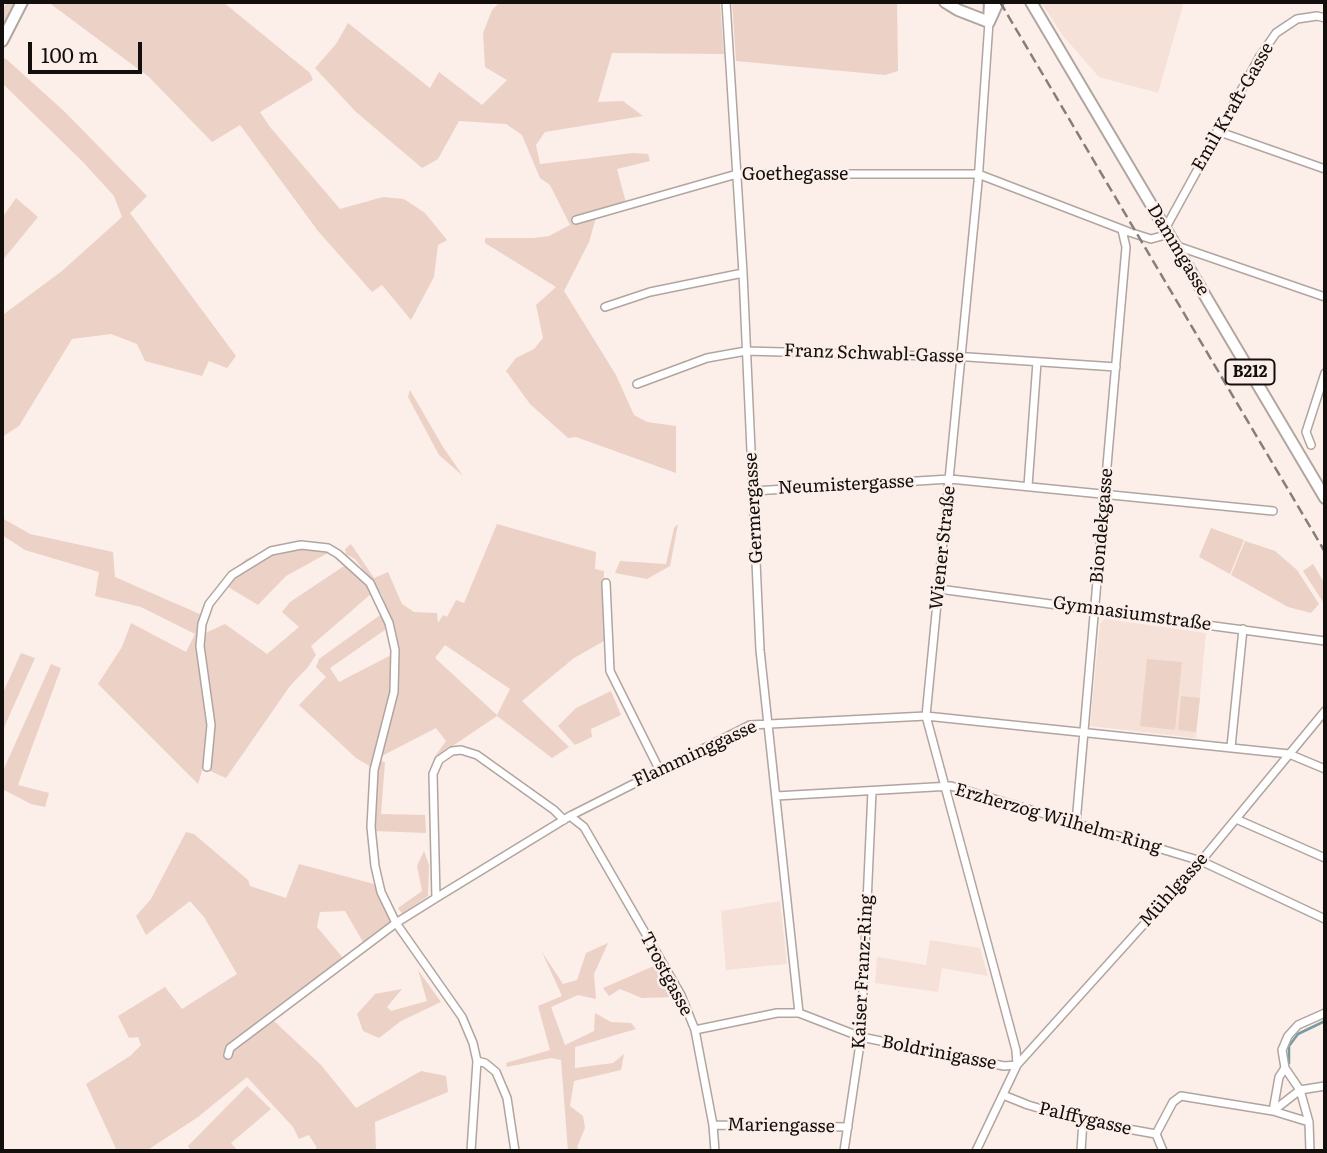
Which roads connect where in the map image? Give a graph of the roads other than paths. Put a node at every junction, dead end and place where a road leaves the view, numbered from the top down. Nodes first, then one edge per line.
1 (22, 2) edge
2 (726, 2) edge
3 (945, 2) edge
4 (990, 2) edge
5 (998, 2) edge
6 (1031, 2) edge
7 (1325, 18) edge
8 (989, 22) junction
9 (2, 41) edge
10 (1217, 131) junction
11 (1325, 169) edge
12 (737, 174) junction
13 (978, 174) junction
14 (576, 220) dead end
15 (1122, 230) junction
16 (1167, 231) junction
17 (1176, 246) junction
18 (743, 273) junction
19 (1325, 297) edge
20 (605, 307) dead end
21 (746, 351) junction
22 (961, 357) junction
23 (1037, 362) junction
24 (1116, 367) junction
25 (1325, 373) edge
26 (637, 384) dead end
27 (1311, 445) dead end
28 (950, 479) junction
29 (1028, 486) junction
30 (753, 491) junction
31 (1105, 493) junction
32 (1325, 498) edge
33 (1273, 511) dead end
34 (606, 583) dead end
35 (939, 589) junction
36 (1094, 609) junction
37 (1243, 629) junction
38 (1325, 641) edge
39 (1325, 711) edge
40 (926, 716) junction
41 (766, 722) junction
42 (1085, 730) junction
43 (1231, 747) junction
44 (1289, 754) junction
45 (207, 767) dead end
46 (659, 769) junction
47 (1325, 769) edge
48 (944, 786) junction
49 (872, 791) junction
50 (776, 796) junction
51 (567, 818) junction
52 (1236, 819) junction
53 (1076, 823) junction
54 (1325, 858) edge
55 (1201, 861) junction
56 (436, 898) junction
57 (1325, 919) edge
58 (396, 923) junction
59 (799, 1013) junction
60 (1325, 1013) edge
61 (695, 1030) junction
62 (861, 1037) junction
63 (228, 1055) dead end
64 (477, 1061) junction
65 (1017, 1065) junction
66 (1285, 1068) junction
67 (1325, 1086) edge
68 (1300, 1090) junction
69 (1003, 1095) junction
70 (1273, 1111) junction
71 (1083, 1121) junction
72 (1309, 1122) junction
73 (713, 1125) junction
74 (848, 1127) junction
75 (1156, 1134) junction
76 (471, 1151) edge
77 (515, 1151) edge
78 (715, 1151) edge
79 (845, 1151) edge
80 (976, 1151) edge
81 (1081, 1151) edge
82 (1163, 1151) edge
83 (1310, 1151) edge

1 - 9 main road
2 - 12 street, Germergasse
3 - 8 main road
4 - 8 main road, Wiener Straße
5 - 8 main road, Wiener Straße
6 - 16 main road, Dammgasse / B212
7 - 10 street, Emil Kraft-Gasse
8 - 13 street, Wiener Straße
10 - 11 street
10 - 16 street, Emil Kraft-Gasse
12 - 13 street, Goethegasse
12 - 14 street, Goethegasse
12 - 18 street, Germergasse
13 - 15 street
13 - 22 street, Wiener Straße
15 - 16 street
15 - 24 street, Biondekgasse
16 - 17 main road, Dammgasse / B212
17 - 19 street
17 - 32 main road, Dammgasse / B212
18 - 20 street
18 - 21 street, Germergasse
21 - 22 street, Franz Schwabl-Gasse
21 - 26 street, Franz Schwabl-Gasse
21 - 30 street, Germergasse
22 - 23 street, Franz Schwabl-Gasse
22 - 28 street, Wiener Straße
23 - 24 street, Franz Schwabl-Gasse
23 - 29 street
24 - 31 street, Biondekgasse
25 - 27 street
28 - 29 street, Neumistergasse
28 - 30 street, Neumistergasse
28 - 35 street, Wiener Straße
29 - 31 street, Neumistergasse
30 - 41 street, Germergasse
31 - 33 street, Neumistergasse
31 - 36 street, Biondekgasse
34 - 46 street
35 - 36 street, Gymnasiumstraße
35 - 40 street, Wiener Straße
36 - 37 street, Gymnasiumstraße
36 - 42 street, Biondekgasse
37 - 38 street, Gymnasiumstraße
37 - 43 street
39 - 44 street, Mühlgasse
40 - 41 street, Flamminggasse
40 - 42 street, Flamminggasse
40 - 48 street, Wiener Straße
41 - 46 street, Flamminggasse
41 - 50 street, Germergasse
42 - 43 street, Flamminggasse
42 - 53 street, Biondekgasse
43 - 44 street, Flamminggasse
44 - 47 street, Flamminggasse
44 - 52 street, Mühlgasse
45 - 58 street
46 - 51 street, Flamminggasse
48 - 49 street, Erzherzog Wilhelm-Ring
48 - 53 street, Erzherzog Wilhelm-Ring
48 - 65 street, Wiener Straße
49 - 50 street, Erzherzog Wilhelm-Ring
49 - 62 street, Kaiser Franz-Ring
50 - 59 street, Germergasse
51 - 56 street, Flamminggasse
51 - 56 street, Trostgasse
51 - 61 street, Trostgasse
52 - 54 street
52 - 55 street, Mühlgasse
53 - 55 street, Erzherzog Wilhelm-Ring
55 - 57 street, Erzherzog Wilhelm-Ring
55 - 65 street, Mühlgasse
56 - 58 street, Flamminggasse
58 - 63 street, Flamminggasse
58 - 64 street
59 - 61 street
59 - 62 street, Boldrinigasse
60 - 66 street
61 - 73 street, Trostgasse
62 - 65 street, Boldrinigasse
62 - 74 street, Kaiser Franz-Ring
64 - 76 street
64 - 77 street
65 - 69 street, Mühlgasse
66 - 68 street
66 - 70 street
67 - 68 street
68 - 70 street
68 - 72 street
69 - 71 street, Palffygasse
69 - 80 street, Mühlgasse
70 - 72 street, Palffygasse
70 - 75 street, Palffygasse
71 - 75 street, Palffygasse
71 - 81 street
72 - 83 street
73 - 74 street, Mariengasse
73 - 78 street, Trostgasse
74 - 79 street, Kaiser Franz-Ring
75 - 82 street

